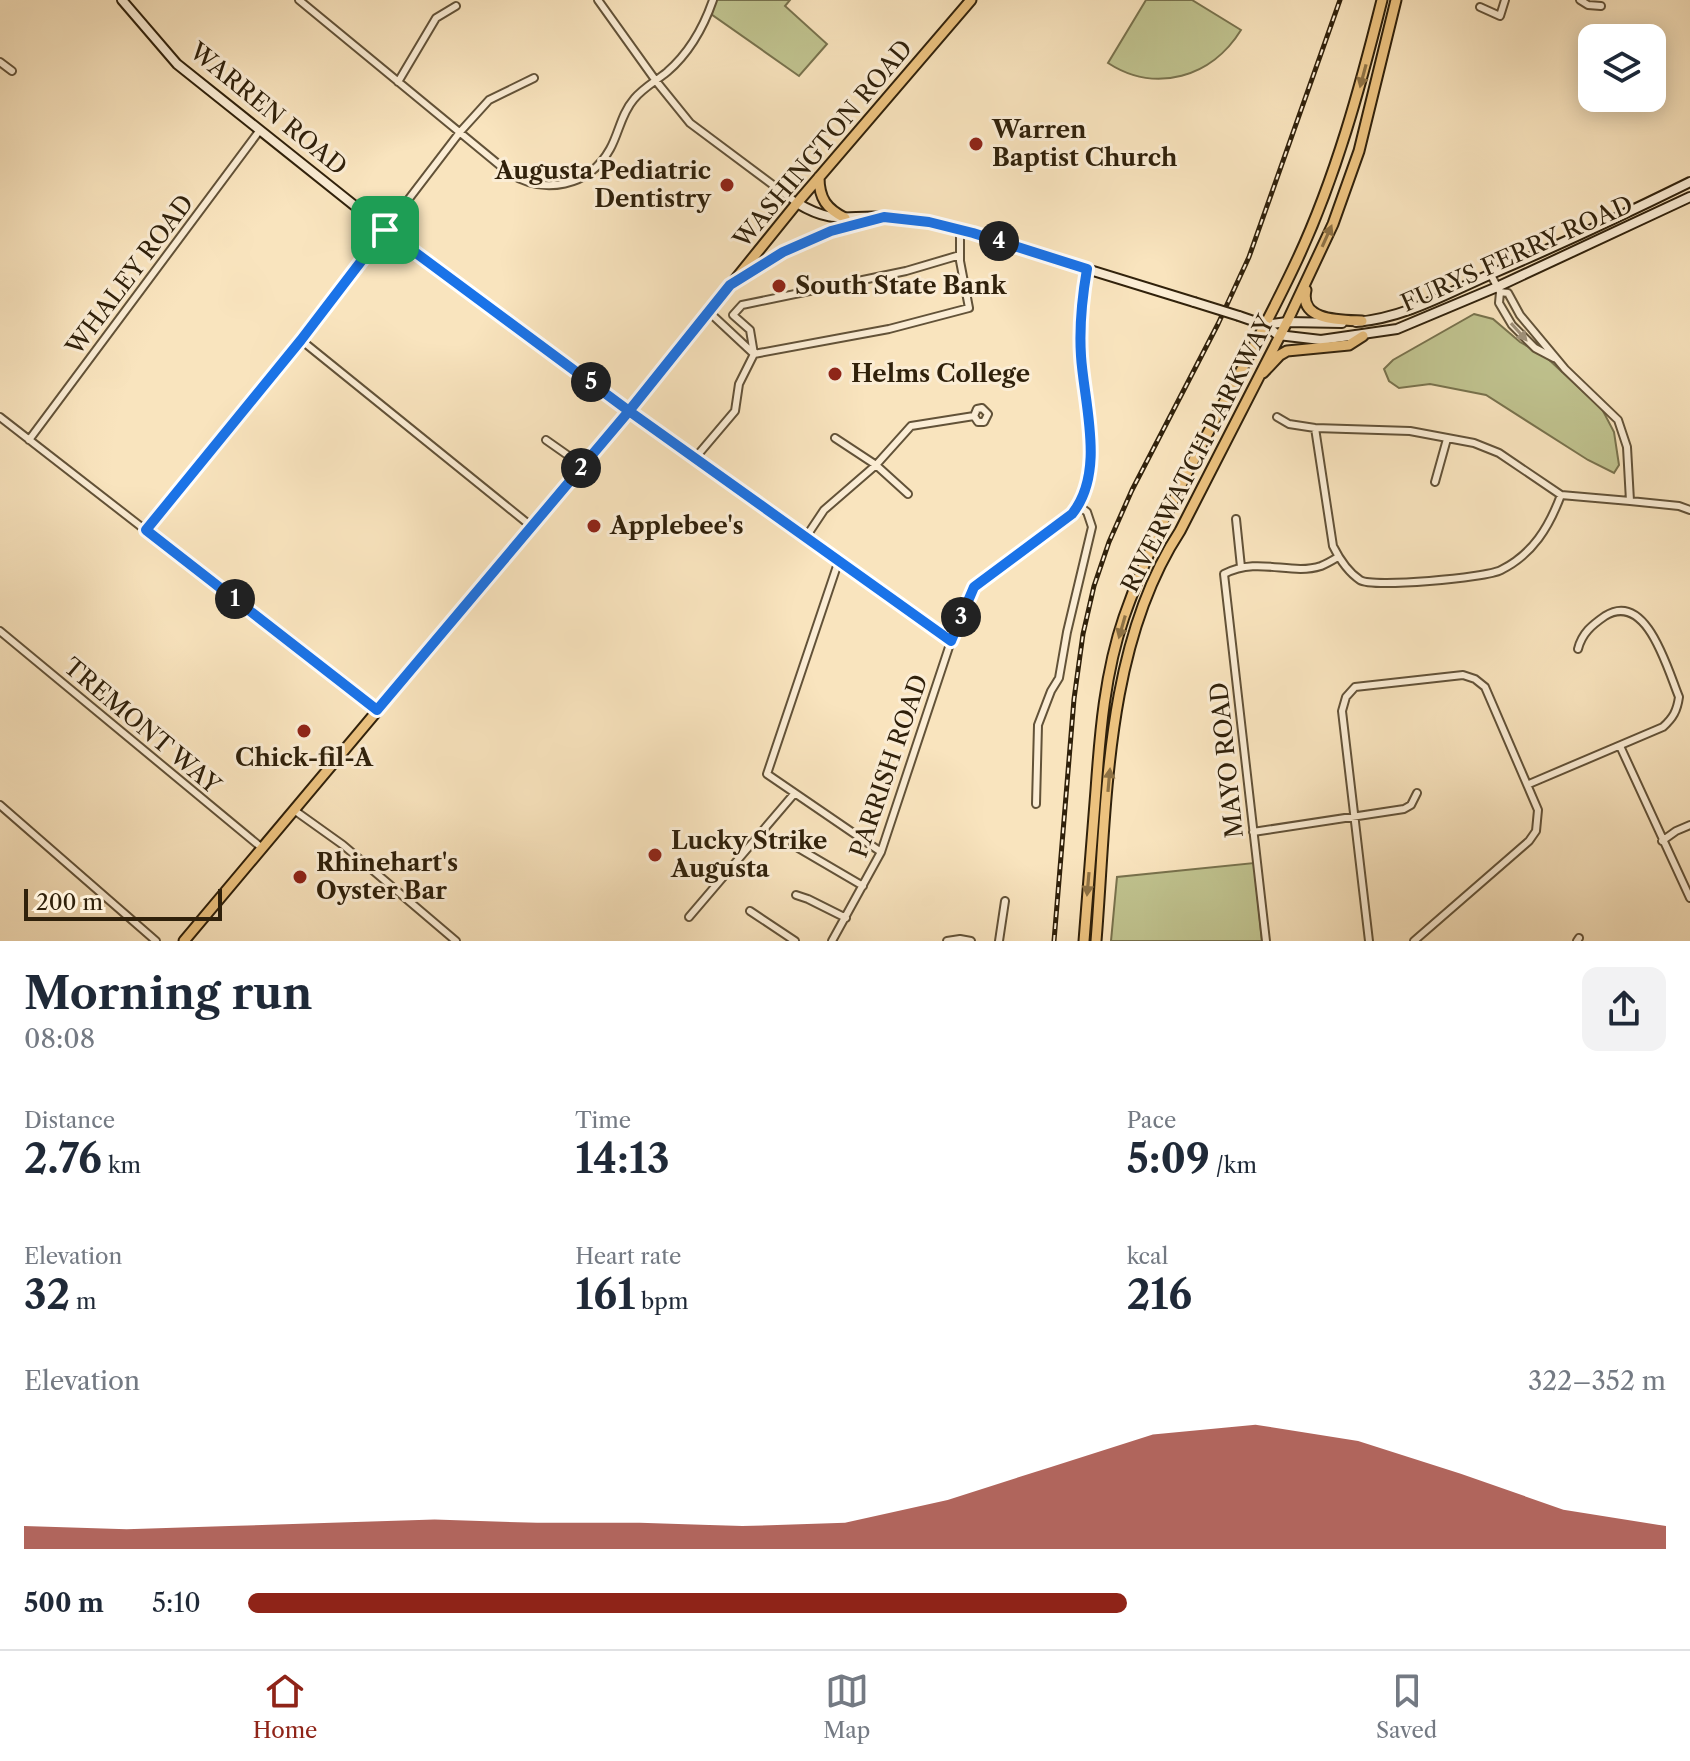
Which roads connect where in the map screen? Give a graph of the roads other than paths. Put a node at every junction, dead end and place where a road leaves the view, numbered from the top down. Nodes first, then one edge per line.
1 (122, 0) edge
2 (299, 0) edge
3 (598, 0) edge
4 (713, 0) edge
5 (971, 0) edge
6 (1382, 0) edge
7 (1396, 0) edge
8 (1505, 0) edge
9 (1580, 0) edge
10 (456, 6) dead end
11 (1601, 6) dead end
12 (1480, 7) dead end
13 (0, 62) edge
14 (12, 71) dead end
15 (534, 78) dead end
16 (656, 81) junction
17 (398, 82) junction
18 (260, 130) junction
19 (460, 132) junction
20 (819, 177) junction
21 (1690, 182) edge
22 (1690, 197) edge
23 (797, 203) junction
24 (884, 217) junction
25 (845, 218) junction
26 (385, 230) junction
27 (960, 230) junction
28 (960, 255) junction
29 (1087, 269) junction
30 (1491, 275) junction
31 (1309, 278) junction
32 (730, 285) junction
33 (1498, 290) junction
34 (709, 312) junction
35 (1362, 321) junction
36 (1287, 322) junction
37 (1265, 325) junction
38 (1278, 335) junction
39 (1363, 336) junction
40 (301, 340) junction
41 (754, 354) junction
42 (1557, 359) junction
43 (1253, 385) junction
44 (629, 411) junction
45 (974, 416) dead end
46 (0, 417) edge
47 (1277, 417) dead end
48 (1315, 428) junction
49 (835, 438) dead end
50 (1447, 439) junction
51 (29, 440) junction
52 (546, 440) dead end
53 (696, 457) junction
54 (876, 465) junction
55 (583, 466) junction
56 (1435, 482) dead end
57 (908, 494) dead end
58 (1561, 495) junction
59 (1630, 501) junction
60 (1079, 506) junction
61 (1690, 510) edge
62 (1236, 519) dead end
63 (531, 526) junction
64 (146, 530) junction
65 (806, 537) junction
66 (1338, 557) junction
67 (839, 560) junction
68 (1241, 567) junction
69 (0, 631) edge
70 (951, 641) junction
71 (1578, 649) dead end
72 (377, 710) junction
73 (1620, 746) junction
74 (1529, 784) junction
75 (1417, 793) dead end
76 (794, 794) junction
77 (1036, 804) dead end
78 (0, 805) edge
79 (293, 809) junction
80 (1352, 816) junction
81 (1690, 825) edge
82 (1253, 832) junction
83 (1662, 841) junction
84 (793, 845) dead end
85 (262, 848) junction
86 (881, 852) junction
87 (863, 886) junction
88 (796, 895) dead end
89 (1690, 898) edge
90 (1005, 901) dead end
91 (750, 911) dead end
92 (689, 917) dead end
93 (846, 918) junction
94 (156, 941) edge
95 (184, 941) edge
96 (456, 941) edge
97 (795, 941) edge
98 (832, 941) edge
99 (947, 941) edge
100 (971, 941) edge
101 (999, 941) edge
102 (1084, 941) edge
103 (1096, 941) edge
104 (1266, 941) edge
105 (1369, 941) edge
106 (1414, 941) edge

1 - 18 main road, WARREN ROAD
2 - 17 street
3 - 16 street
4 - 16 street
5 - 20 main road, WASHINGTON ROAD
6 -> 37 main road, RIVERWATCH PARKWAY
31 -> 7 main road, RIVERWATCH PARKWAY
8 - 12 street
9 - 11 street
10 - 17 street
13 - 14 street
15 - 19 street
16 - 19 street
16 - 23 street
17 - 19 street
18 - 26 main road, WARREN ROAD
18 - 51 street, WHALEY ROAD
19 - 26 street
20 - 23 main road, WASHINGTON ROAD
20 - 25 main road
21 - 30 main road, FURYS FERRY ROAD
22 - 33 main road, FURYS FERRY ROAD
23 - 25 main road, FURYS FERRY ROAD
23 - 32 main road, WASHINGTON ROAD
24 - 25 main road, FURYS FERRY ROAD
24 - 27 main road, FURYS FERRY ROAD
24 - 32 main road
26 - 40 street
26 - 44 main road, WARREN ROAD
27 - 28 street
27 - 29 main road, FURYS FERRY ROAD
28 - 41 street
28 - 41 street
29 - 37 main road, FURYS FERRY ROAD, bridge
29 - 60 street
30 - 33 street
30 - 35 main road, FURYS FERRY ROAD
31 - 35 main road
31 - 36 main road, RIVERWATCH PARKWAY
32 - 34 main road, WASHINGTON ROAD
33 - 39 main road, FURYS FERRY ROAD
33 - 42 street
33 -> 42 street
34 - 41 street
34 - 44 main road, WASHINGTON ROAD
35 - 36 main road, FURYS FERRY ROAD
36 - 37 main road, FURYS FERRY ROAD
36 - 38 main road, RIVERWATCH PARKWAY
37 - 38 main road, FURYS FERRY ROAD
37 -> 102 main road, RIVERWATCH PARKWAY
38 - 39 main road, FURYS FERRY ROAD
38 - 43 main road, RIVERWATCH PARKWAY
39 - 43 main road
40 - 63 street
40 - 64 street
41 - 53 street
42 - 59 street
103 -> 43 main road, RIVERWATCH PARKWAY
44 - 53 street
44 - 55 main road, WASHINGTON ROAD
45 - 54 street
46 - 51 street
47 - 48 street
48 - 50 street
48 - 66 street
49 - 54 street
50 - 56 street
50 - 58 street
51 - 64 street
52 - 55 street
53 - 65 street
54 - 57 street
54 - 65 street
55 - 63 main road, WASHINGTON ROAD
58 - 59 street
58 - 66 street
59 - 61 street
60 - 70 street, PARRISH ROAD
60 - 77 street
62 - 68 street
63 - 72 main road, WASHINGTON ROAD
64 - 72 street
65 - 67 street
66 - 68 street
67 - 70 street
67 - 76 street
68 - 82 street, MAYO ROAD
69 - 85 street, TREMONT WAY
70 - 86 street, PARRISH ROAD
71 - 73 street
72 - 79 main road, WASHINGTON ROAD
73 - 74 street
73 - 83 street
74 - 80 street
74 - 106 street
75 - 80 street
76 - 86 street
76 - 92 street
78 - 94 street
79 - 85 main road, WASHINGTON ROAD
79 - 96 street
80 - 82 street
80 - 105 street
81 - 83 street
82 - 104 street, MAYO ROAD
83 - 89 street
84 - 87 street
85 - 95 main road, WASHINGTON ROAD
86 - 87 street, PARRISH ROAD
87 - 93 street, PARRISH ROAD
88 - 93 street
90 - 101 street
91 - 97 street
93 - 98 street, PARRISH ROAD
99 - 100 street

